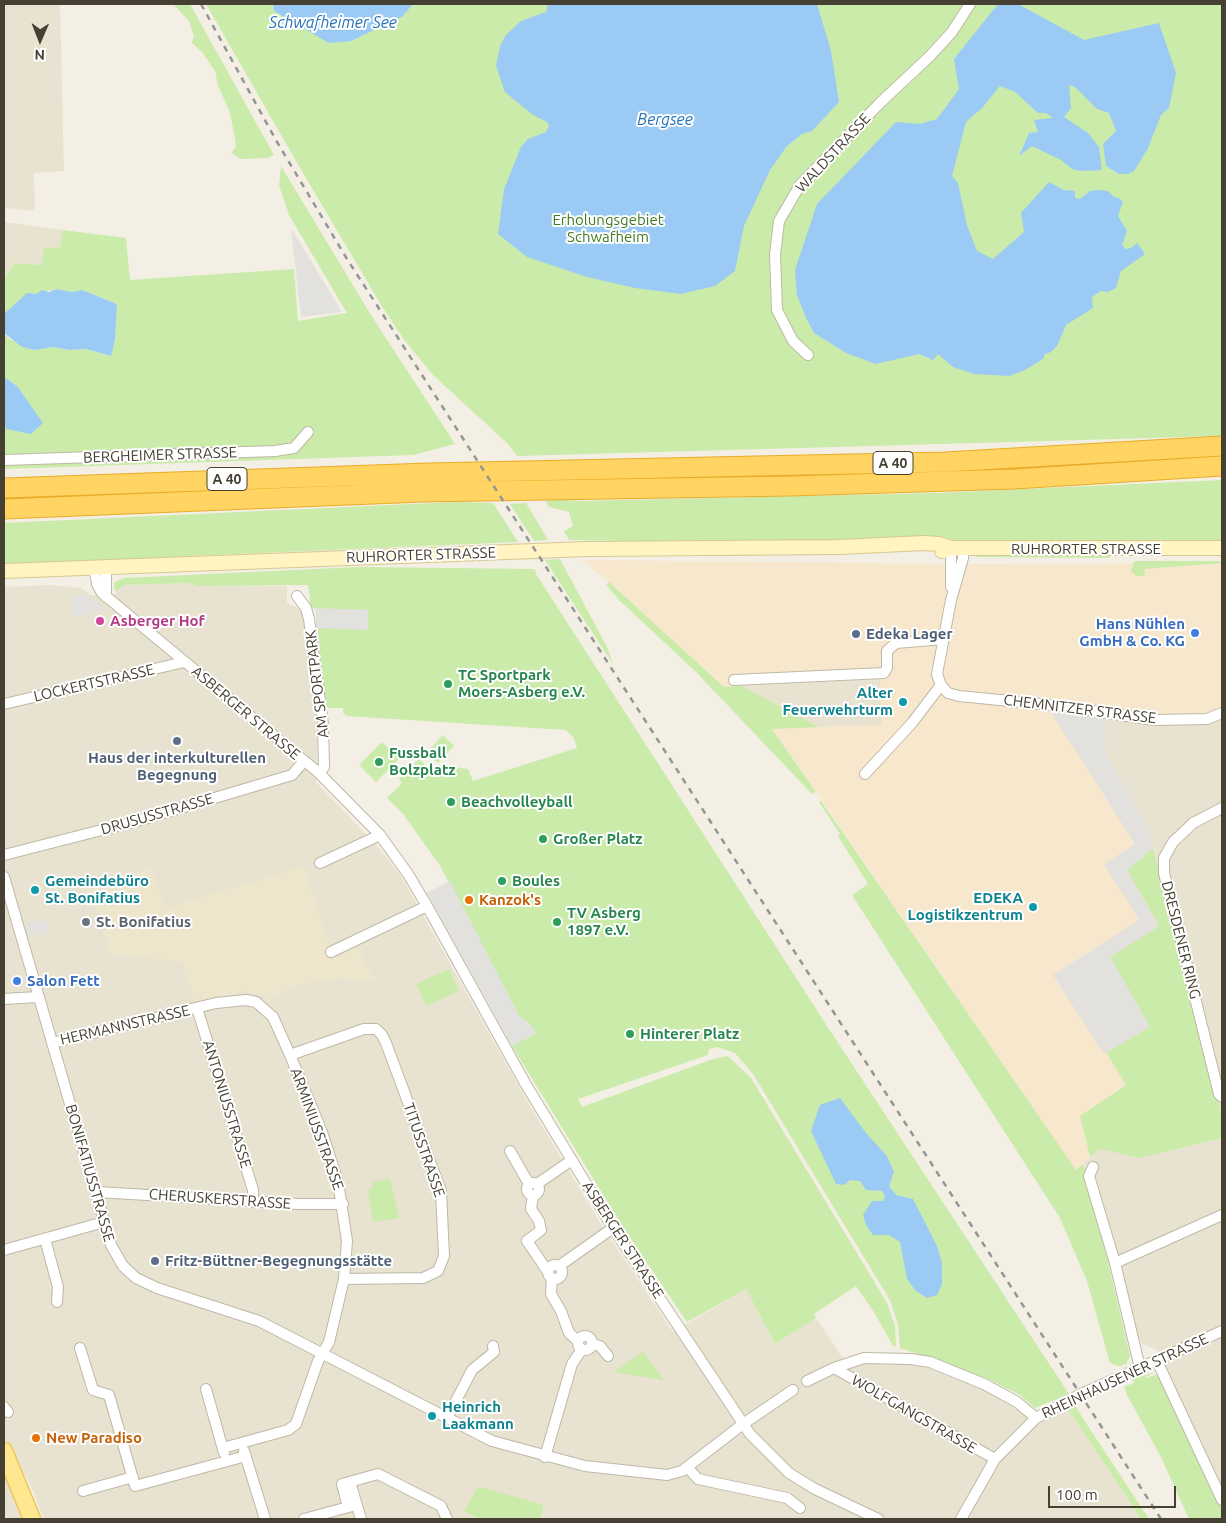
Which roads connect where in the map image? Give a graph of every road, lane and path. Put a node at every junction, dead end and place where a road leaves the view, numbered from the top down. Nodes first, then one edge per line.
1 (970, 4) edge
2 (808, 355) dead end
3 (308, 432) dead end
4 (1222, 446) edge
5 (4, 460) edge
6 (1222, 466) edge
7 (4, 488) edge
8 (4, 509) edge
9 (957, 548) junction
10 (1222, 548) edge
11 (100, 567) junction
12 (4, 571) edge
13 (296, 596) dead end
14 (944, 639) junction
15 (184, 662) junction
16 (734, 680) dead end
17 (941, 685) junction
18 (4, 704) edge
19 (1222, 713) edge
20 (304, 762) junction
21 (318, 773) junction
22 (865, 774) dead end
23 (1222, 808) edge
24 (380, 835) junction
25 (4, 855) edge
26 (320, 864) dead end
27 (4, 877) edge
28 (427, 906) junction
29 (331, 952) dead end
30 (37, 997) junction
31 (4, 999) edge
32 (197, 1008) junction
33 (52, 1043) junction
34 (290, 1055) junction
35 (1222, 1097) edge
36 (510, 1151) dead end
37 (572, 1160) junction
38 (1093, 1166) dead end
39 (533, 1184) junction
40 (96, 1192) junction
41 (253, 1202) junction
42 (343, 1204) junction
43 (1222, 1215) edge
44 (104, 1222) junction
45 (612, 1228) junction
46 (45, 1239) junction
47 (4, 1250) edge
48 (1115, 1263) junction
49 (550, 1275) junction
50 (344, 1279) junction
51 (57, 1302) dead end
52 (1222, 1331) edge
53 (580, 1345) junction
54 (493, 1346) dead end
55 (80, 1348) dead end
56 (322, 1353) junction
57 (608, 1356) dead end
58 (1157, 1361) junction
59 (834, 1368) junction
60 (1140, 1368) junction
61 (807, 1381) dead end
62 (206, 1390) dead end
63 (793, 1390) dead end
64 (447, 1418) junction
65 (1036, 1418) junction
66 (743, 1424) junction
67 (242, 1443) junction
68 (223, 1448) junction
69 (4, 1451) edge
70 (246, 1456) junction
71 (545, 1456) junction
72 (995, 1459) junction
73 (226, 1461) junction
74 (688, 1468) junction
75 (134, 1481) junction
76 (83, 1491) dead end
77 (1222, 1500) edge
78 (352, 1506) junction
79 (800, 1508) dead end
80 (446, 1515) edge
81 (32, 1519) edge
82 (264, 1519) edge
83 (304, 1519) edge
84 (360, 1519) edge
85 (878, 1519) edge
86 (961, 1519) edge

1 - 2 street, WALDSTRASSE
3 - 5 street, BERGHEIMER STRASSE
4 - 7 highway, A 40
6 - 8 highway, A 40
9 - 10 main road, RUHRORTER STRASSE
9 - 11 main road, RUHRORTER STRASSE
9 - 14 street
11 - 12 main road, RUHRORTER STRASSE
11 - 15 street, ASBERGER STRASSE
13 - 21 street, AM SPORTPARK
14 - 16 street
14 - 17 street
15 - 18 street, LOCKERTSTRASSE
15 - 20 street, ASBERGER STRASSE
17 - 19 street, CHEMNITZER STRASSE
17 - 22 street
20 - 21 street, ASBERGER STRASSE
20 - 25 street, DRUSUSSTRASSE
21 - 24 street, ASBERGER STRASSE
23 - 35 street, DRESDENER RING
24 - 26 street
24 - 28 street, ASBERGER STRASSE
27 - 30 street, BONIFATIUSSTRASSE
28 - 29 street
28 - 37 street, ASBERGER STRASSE
30 - 31 street
30 - 33 street, BONIFATIUSSTRASSE
32 - 33 street, HERMANNSTRASSE
32 - 34 street, ARMINIUSSTRASSE
32 - 41 street, ANTONIUSSTRASSE
33 - 40 street, BONIFATIUSSTRASSE
34 - 42 street, ARMINIUSSTRASSE
34 - 50 street, TITUSSTRASSE
36 - 39 street
37 - 39 street
37 - 45 street, ASBERGER STRASSE
38 - 48 street
39 - 49 street
40 - 41 street, CHERUSKERSTRASSE
40 - 44 street, BONIFATIUSSTRASSE
41 - 42 street, CHERUSKERSTRASSE
42 - 50 street, ARMINIUSSTRASSE
43 - 48 street
44 - 46 street
44 - 56 street, BONIFATIUSSTRASSE
45 - 49 street
45 - 66 street, ASBERGER STRASSE
46 - 47 street
46 - 51 street
48 - 60 street
49 - 53 street
50 - 56 street, ARMINIUSSTRASSE
52 - 58 street, RHEINHAUSENER STRASSE
53 - 57 street
53 - 71 street
54 - 64 street
55 - 75 street
56 - 64 street, BONIFATIUSSTRASSE
56 - 67 street, ARMINIUSSTRASSE
58 - 60 street, RHEINHAUSENER STRASSE
58 - 77 street
59 - 61 street, RHEINHAUSENER STRASSE
59 - 65 street, RHEINHAUSENER STRASSE
59 - 72 street, WOLFGANGSTRASSE
60 - 65 street, RHEINHAUSENER STRASSE
62 - 68 street
63 - 66 street
64 - 71 street, BONIFATIUSSTRASSE
65 - 72 street
66 - 74 street, BONIFATIUSSTRASSE
66 - 85 street, ASBERGER STRASSE
67 - 68 street
67 - 70 street
68 - 73 street
69 - 81 main road
70 - 73 street
70 - 82 street
71 - 74 street, BONIFATIUSSTRASSE
72 - 86 street
73 - 75 street
74 - 79 street
75 - 76 street
78 - 80 street
78 - 83 street
78 - 84 street

